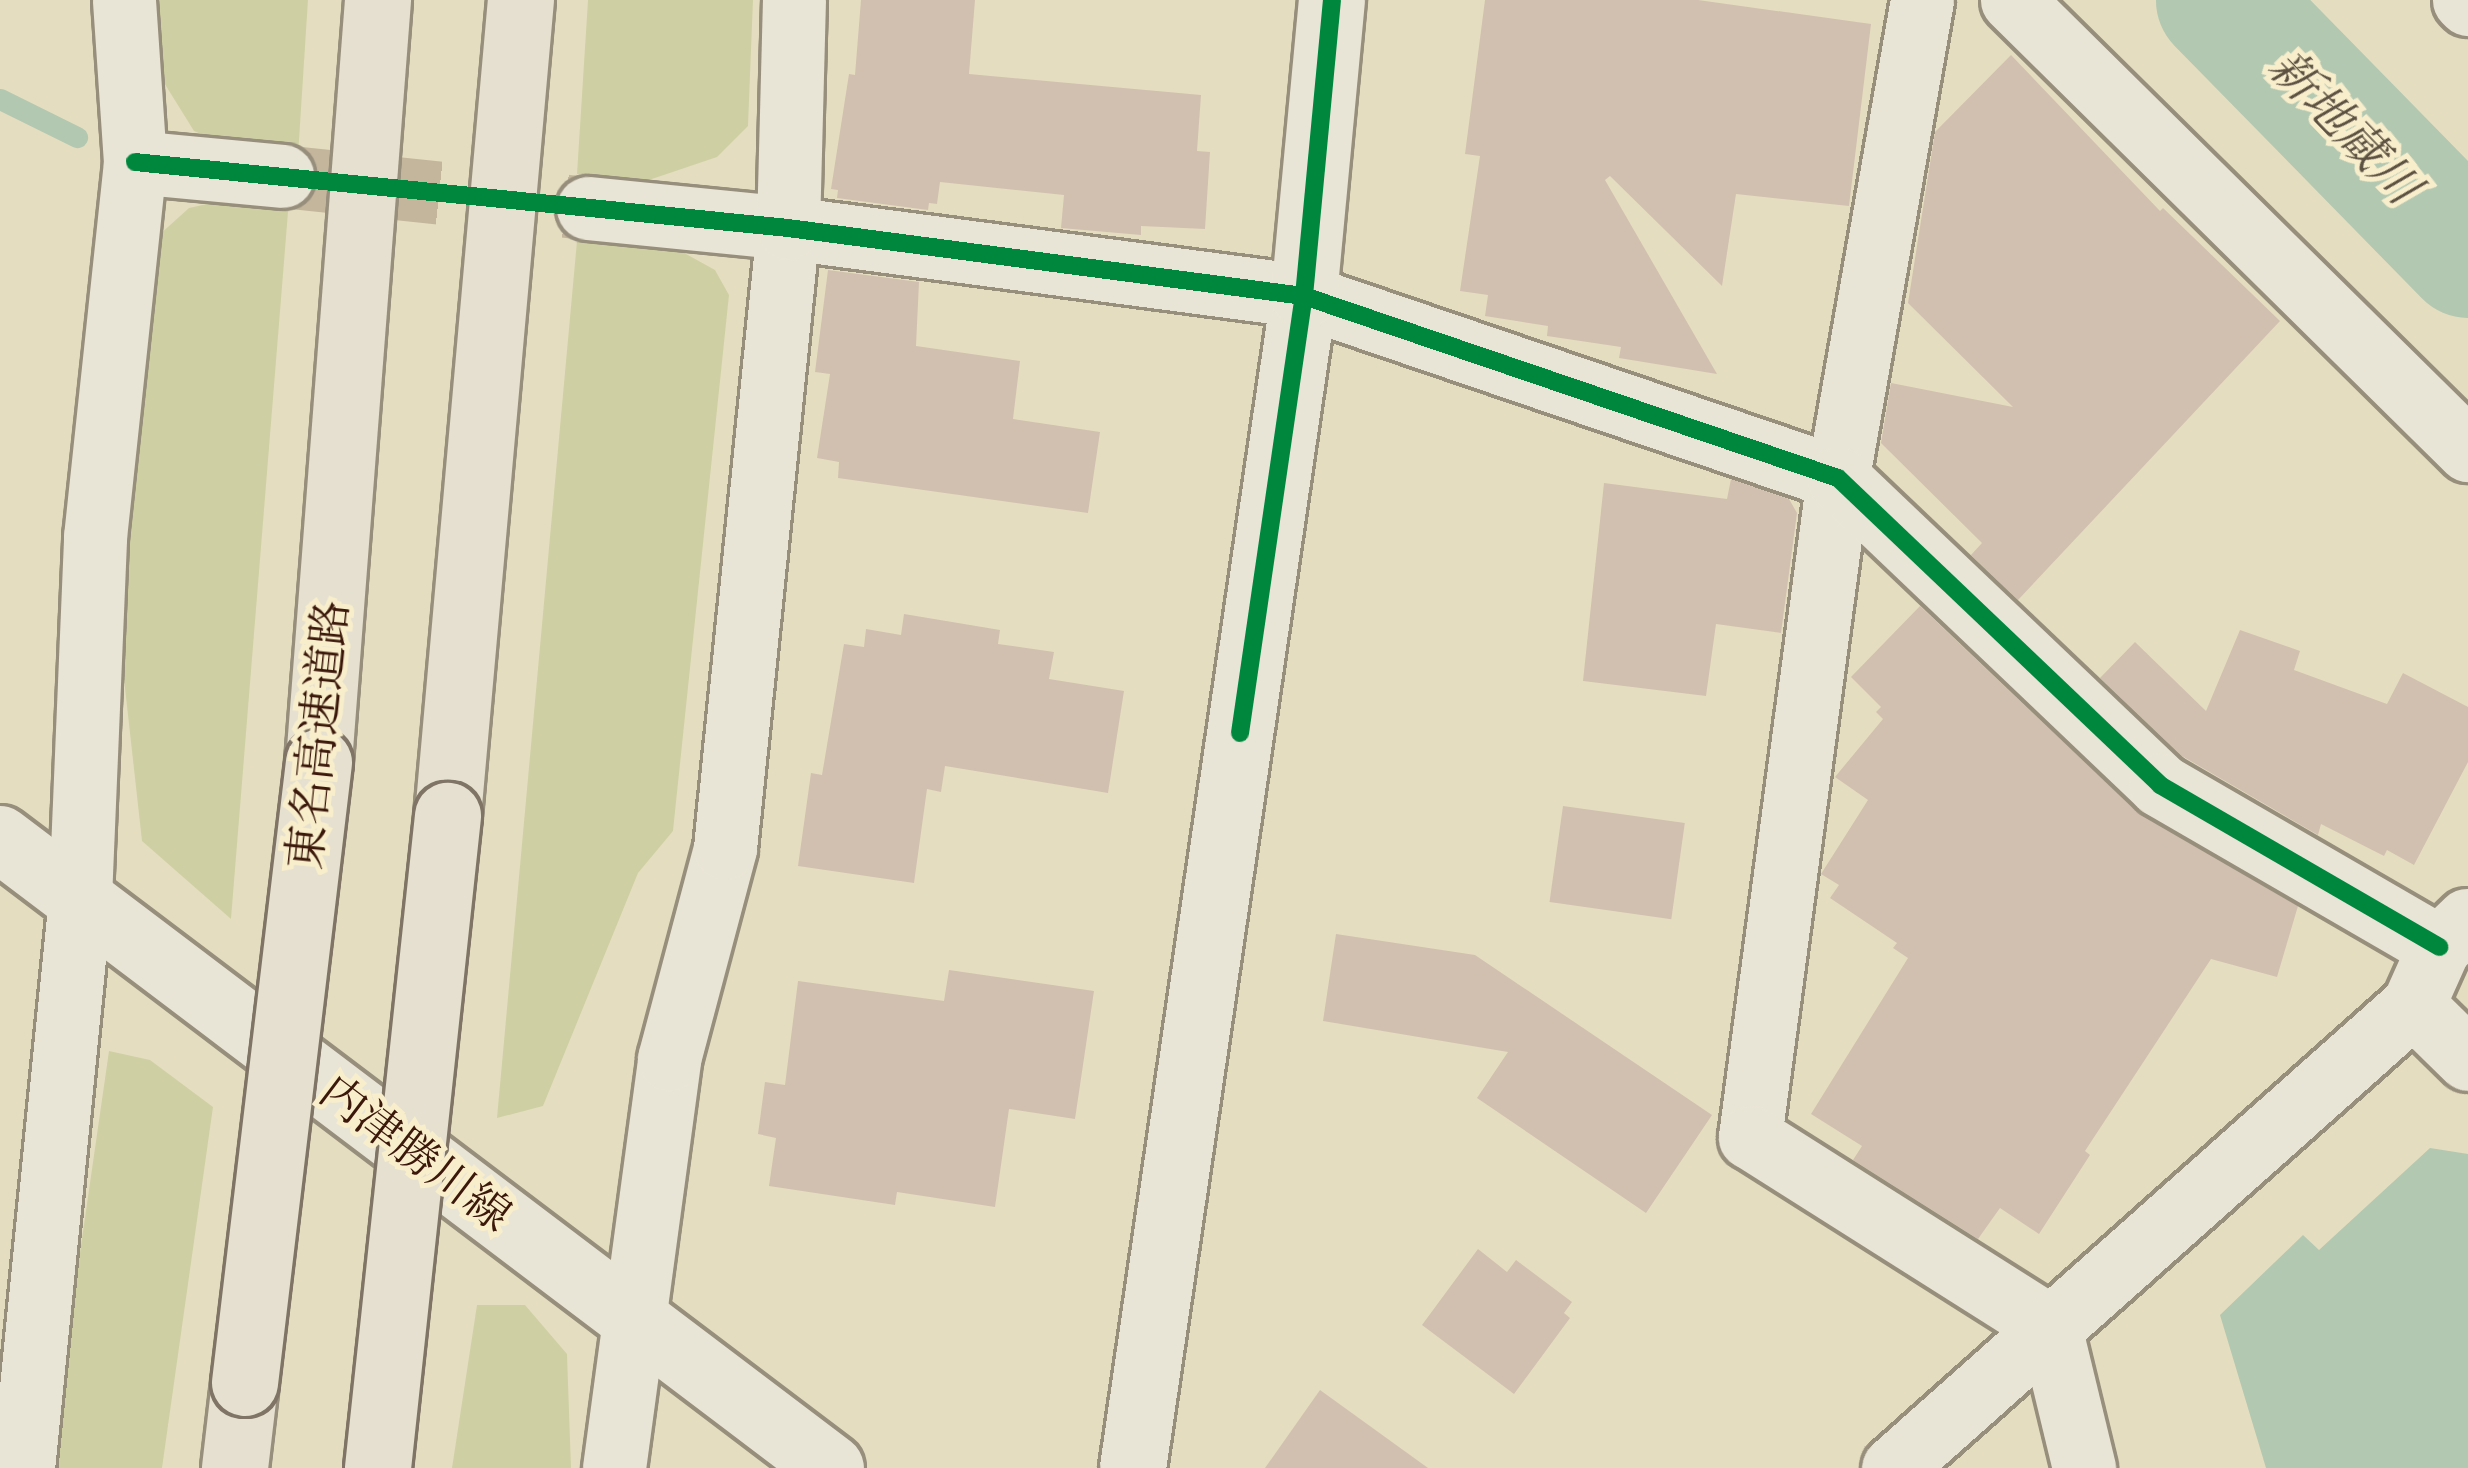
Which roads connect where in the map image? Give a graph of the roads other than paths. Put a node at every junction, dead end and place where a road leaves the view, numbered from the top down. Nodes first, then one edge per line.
1 (124, 0) edge
2 (378, 0) edge
3 (521, 0) edge
4 (794, 0) edge
5 (1332, 0) edge
6 (1922, 0) edge
7 (2012, 0) edge
8 (136, 161) junction
9 (282, 176) tunnel mouth
10 (587, 208) tunnel mouth
11 (788, 228) junction
12 (1304, 296) junction
13 (2468, 450) edge
14 (1838, 478) junction
15 (0, 839) edge
16 (80, 898) junction
17 (2453, 933) edge
18 (2413, 1005) junction
19 (2468, 1059) edge
20 (633, 1320) junction
21 (2050, 1328) junction
22 (23, 1468) edge
23 (235, 1468) edge
24 (378, 1468) edge
25 (614, 1468) edge
26 (831, 1468) edge
27 (1133, 1468) edge
28 (1893, 1468) edge
29 (2084, 1468) edge

1 - 8 street
2 - 23 highway, 東名高速道路, bridge
3 - 24 highway, bridge
4 - 11 street
5 - 12 street
6 - 14 street
7 - 13 street
8 - 9 street
8 - 16 street
10 - 11 street
11 - 12 street
11 - 20 street
12 - 14 street
12 - 27 street
14 - 17 street
14 - 21 street
15 - 16 street, 内津勝川線
16 - 20 street, 内津勝川線
16 - 22 street
17 - 18 street
18 - 19 street
18 - 21 street
20 - 25 street
20 - 26 street, 内津勝川線
21 - 28 street
21 - 29 street

